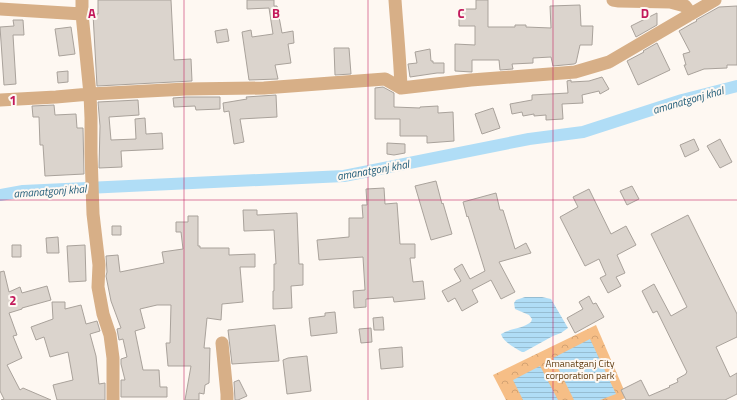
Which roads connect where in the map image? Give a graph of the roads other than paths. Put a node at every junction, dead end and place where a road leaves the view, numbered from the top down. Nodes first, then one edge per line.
1 (82, 0) edge
2 (394, 0) edge
3 (613, 0) edge
4 (715, 0) edge
5 (0, 9) edge
6 (82, 14) junction
7 (690, 14) junction
8 (401, 88) junction
9 (90, 94) junction
10 (0, 100) edge
11 (222, 343) dead end
12 (113, 400) edge
13 (227, 400) edge

1 - 6 street
2 - 8 street
3 - 7 street
4 - 7 street
5 - 6 street
6 - 9 street
7 - 8 street
8 - 9 street
9 - 10 street
9 - 12 street
11 - 13 street

